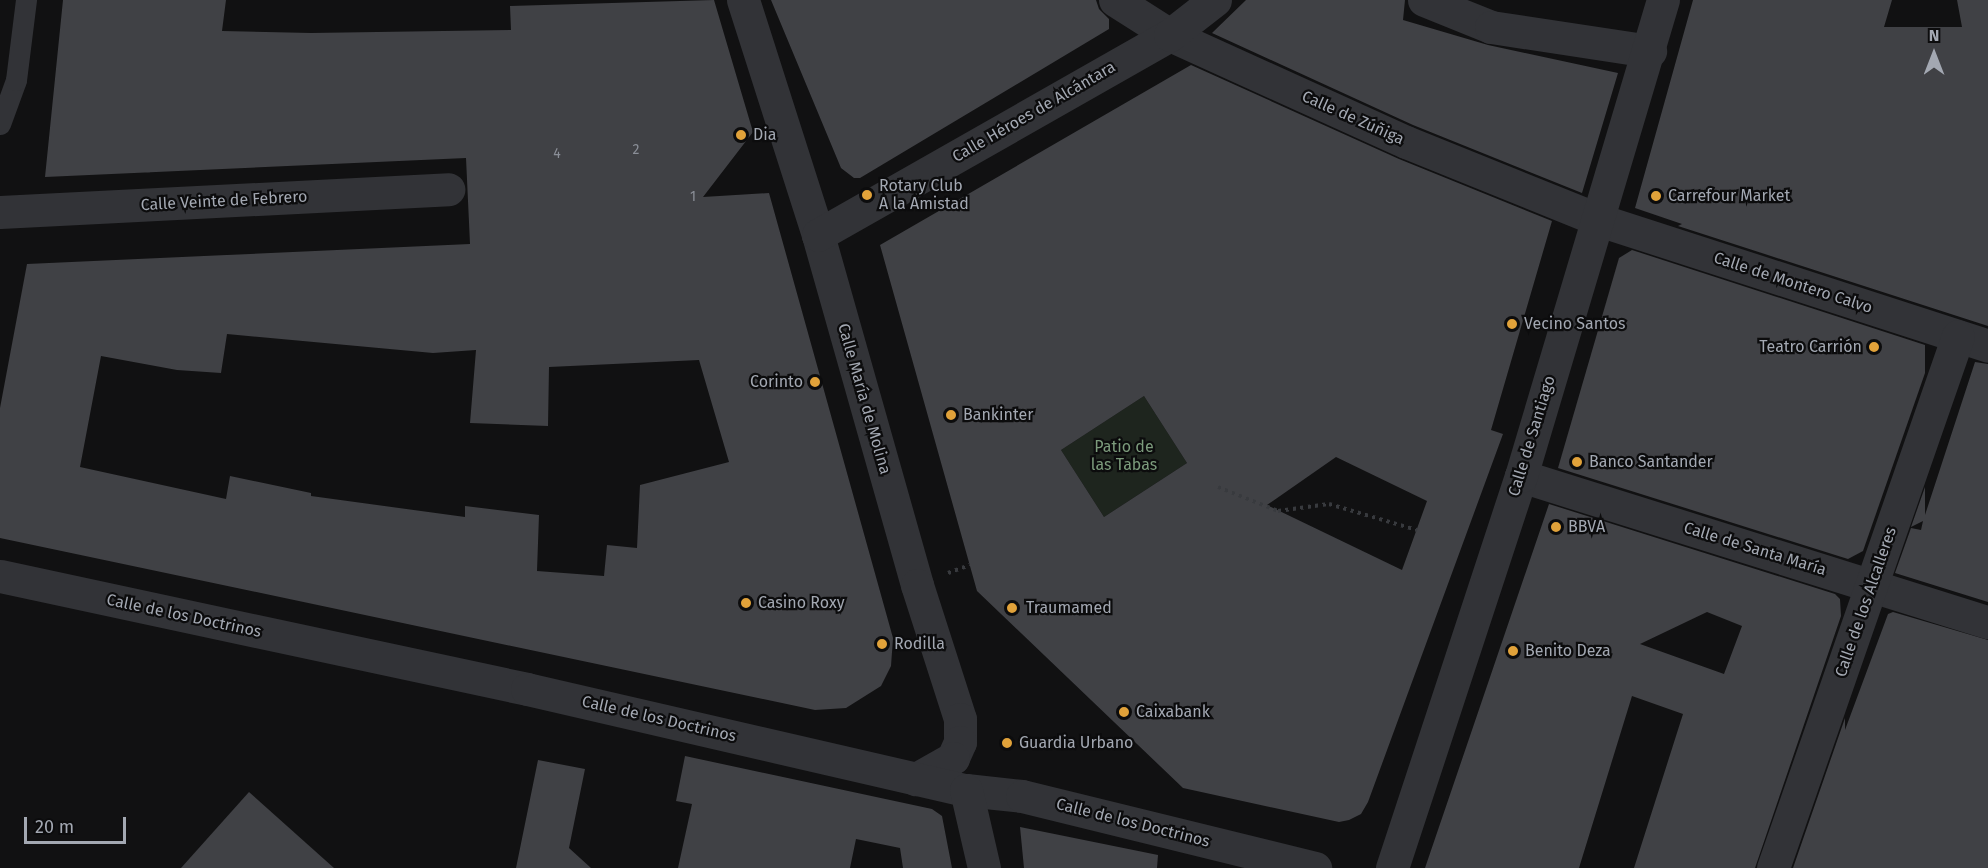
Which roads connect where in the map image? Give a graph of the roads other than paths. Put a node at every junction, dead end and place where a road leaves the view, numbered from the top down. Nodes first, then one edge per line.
1 (26, 0) edge
2 (743, 0) edge
3 (1114, 0) edge
4 (1215, 0) edge
5 (1424, 0) edge
6 (1663, 0) edge
7 (1170, 35) junction
8 (1650, 51) junction
9 (0, 124) edge
10 (448, 189) dead end
11 (0, 212) edge
12 (1599, 220) junction
13 (818, 235) junction
14 (1973, 341) edge
15 (1521, 476) junction
16 (0, 576) edge
17 (1872, 585) junction
18 (1988, 622) edge
19 (916, 779) junction
20 (966, 790) junction
21 (984, 868) edge
22 (1315, 868) edge
23 (1392, 868) edge
24 (1773, 868) edge

1 - 9 lane
2 - 13 street, Calle María de Molina
3 - 7 street, Calle de Zúñiga
4 - 7 street, Calle Héroes de Alcántara
5 - 8 street
6 - 8 street, Calle de Santiago
7 - 12 street, Calle de Zúñiga
7 - 13 street, Calle Héroes de Alcántara
8 - 12 street, Calle de Santiago
10 - 11 street, Calle Veinte de Febrero
12 - 14 street, Calle de Montero Calvo
12 - 15 street, Calle de Santiago
13 - 19 street, Calle María de Molina
14 - 17 street, Calle de los Alcalleres
15 - 17 street, Calle de Santa María
15 - 23 street, Calle de Santiago
16 - 19 street, Calle de los Doctrinos
17 - 18 street, Calle de Santa María
17 - 24 street, Calle de los Alcalleres
19 - 20 street, Calle de los Doctrinos
20 - 21 street
20 - 22 street, Calle de los Doctrinos

